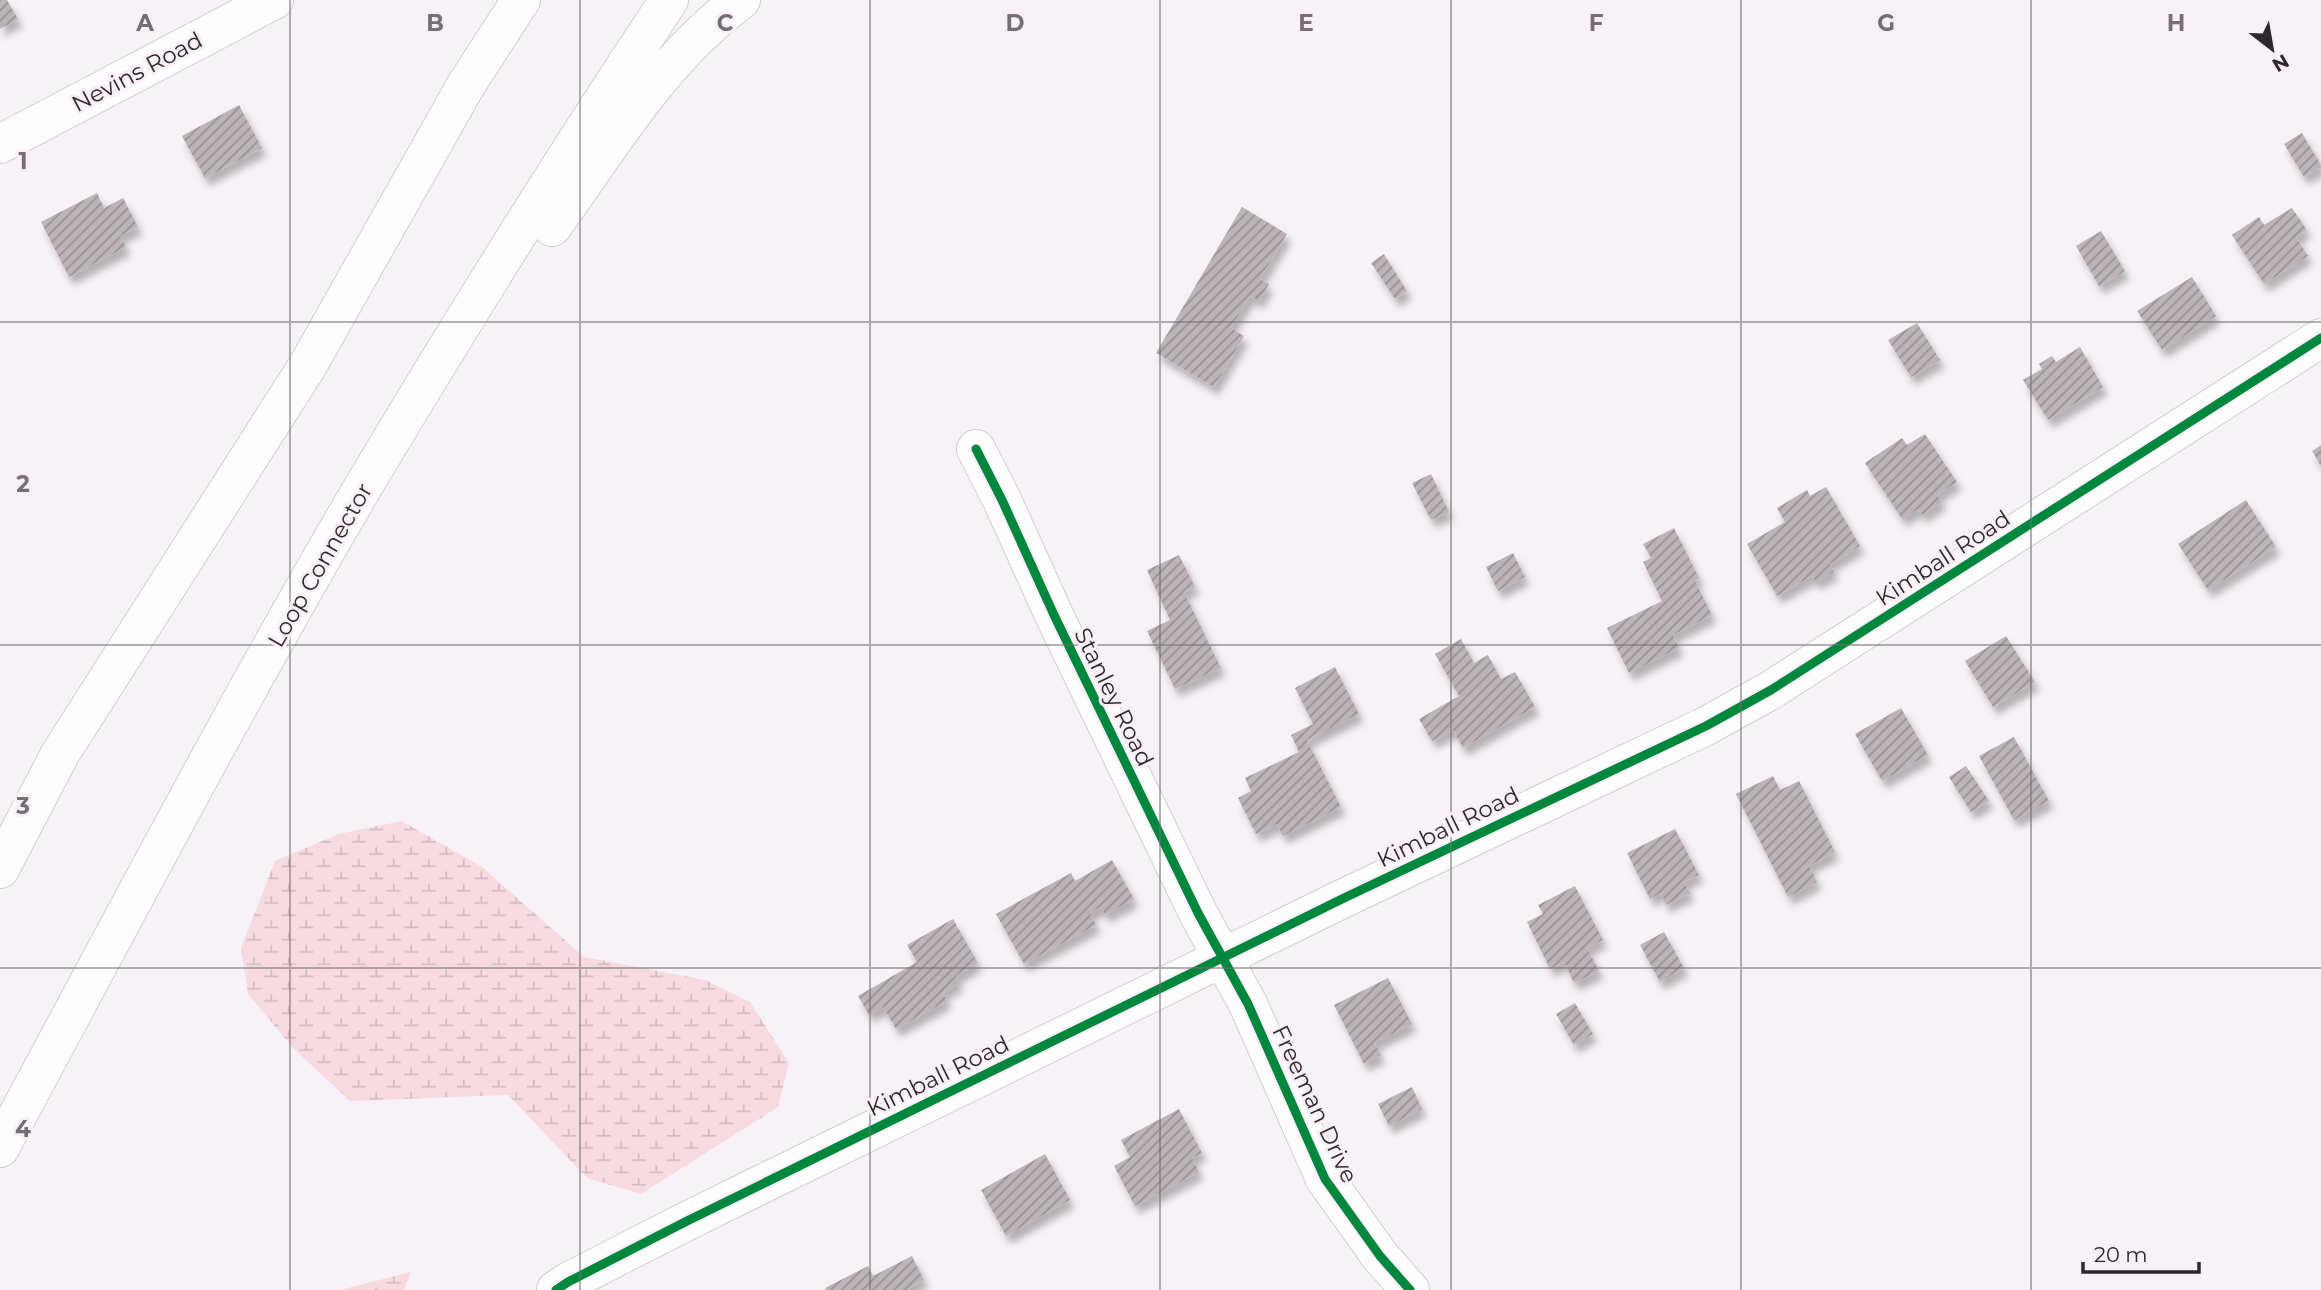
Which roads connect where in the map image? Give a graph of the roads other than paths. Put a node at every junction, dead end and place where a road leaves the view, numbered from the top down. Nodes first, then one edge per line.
1 (274, 0) edge
2 (521, 0) edge
3 (669, 0) edge
4 (741, 0) edge
5 (0, 144) edge
6 (2321, 338) edge
7 (976, 449) dead end
8 (360, 493) junction
9 (0, 869) edge
10 (1223, 959) junction
11 (0, 1148) edge
12 (556, 1290) edge
13 (1410, 1290) edge

1 - 5 main road, Nevins Road
2 - 9 main road
3 - 8 main road, Loop Connector
4 - 8 main road
6 - 10 main road, Kimball Road
7 - 10 main road, Stanley Road
8 - 11 main road, Loop Connector
10 - 12 main road, Kimball Road
10 - 13 main road, Freeman Drive

